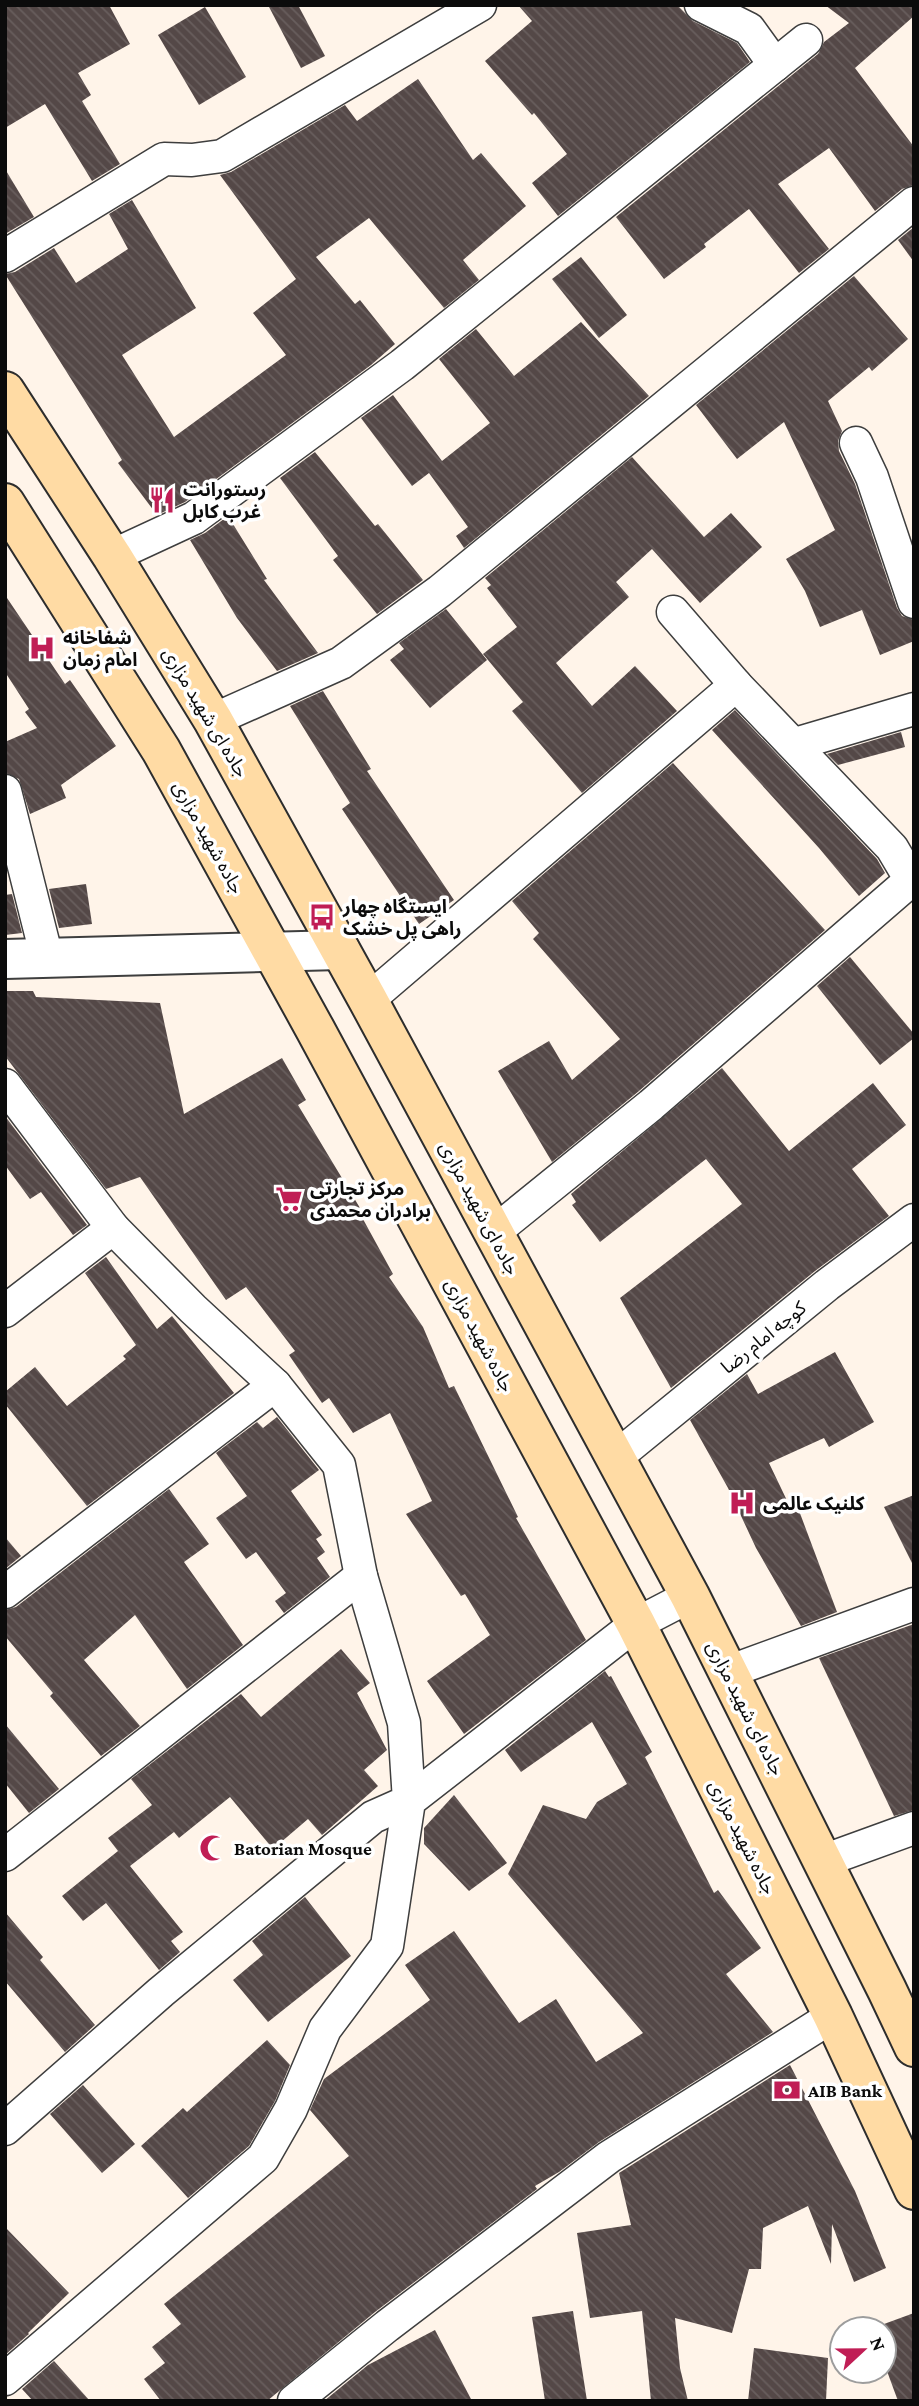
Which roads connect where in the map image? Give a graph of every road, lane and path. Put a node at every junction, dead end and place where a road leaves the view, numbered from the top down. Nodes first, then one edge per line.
1 (480, 5) edge
2 (701, 5) edge
3 (806, 40) dead end
4 (775, 65) junction
5 (914, 203) edge
6 (5, 256) edge
7 (5, 391) edge
8 (856, 443) dead end
9 (5, 503) edge
10 (112, 556) junction
11 (914, 602) edge
12 (673, 612) dead end
13 (736, 685) junction
14 (914, 709) edge
15 (213, 720) junction
16 (795, 744) junction
17 (5, 791) edge
18 (340, 950) junction
19 (272, 953) junction
20 (47, 958) junction
21 (5, 959) edge
22 (368, 1000) junction
23 (5, 1085) edge
24 (914, 1220) edge
25 (113, 1228) junction
26 (494, 1233) junction
27 (5, 1311) edge
28 (275, 1385) junction
29 (615, 1458) junction
30 (361, 1576) junction
31 (5, 1592) edge
32 (690, 1596) junction
33 (914, 1604) edge
34 (636, 1624) junction
35 (728, 1672) junction
36 (409, 1801) junction
37 (914, 1828) edge
38 (5, 1855) edge
39 (823, 1861) junction
40 (833, 2016) junction
41 (914, 2047) edge
42 (5, 2129) edge
43 (914, 2190) edge
44 (5, 2379) edge
45 (293, 2401) edge

1 - 6 street
2 - 4 street
3 - 4 street
4 - 10 street
5 - 15 street
7 - 10 main road, جاده ای شهید مزاری
8 - 11 street
9 - 19 main road, جاده شهید مزاری
10 - 15 main road, جاده ای شهید مزاری
12 - 13 street
13 - 16 street
13 - 22 street
14 - 16 street
15 - 18 main road, جاده ای شهید مزاری
16 - 26 street
17 - 20 street
18 - 19 street
18 - 22 main road, جاده ای شهید مزاری
19 - 20 street
19 - 34 main road, جاده شهید مزاری
20 - 21 street
22 - 26 main road, جاده ای شهید مزاری
23 - 25 street
24 - 29 street, کوچه امام رضا
25 - 27 street
25 - 28 street
26 - 29 main road, جاده ای شهید مزاری
28 - 30 street
28 - 31 street
29 - 32 main road, جاده ای شهید مزاری
30 - 36 street
30 - 38 street
32 - 34 street
32 - 35 main road, جاده ای شهید مزاری
33 - 35 street
34 - 36 street
34 - 40 main road, جاده شهید مزاری
35 - 39 main road, جاده ای شهید مزاری
36 - 42 street
36 - 44 street
37 - 39 street
39 - 41 main road, جاده ای شهید مزاری
40 - 43 main road, جاده شهید مزاری
40 - 45 street

